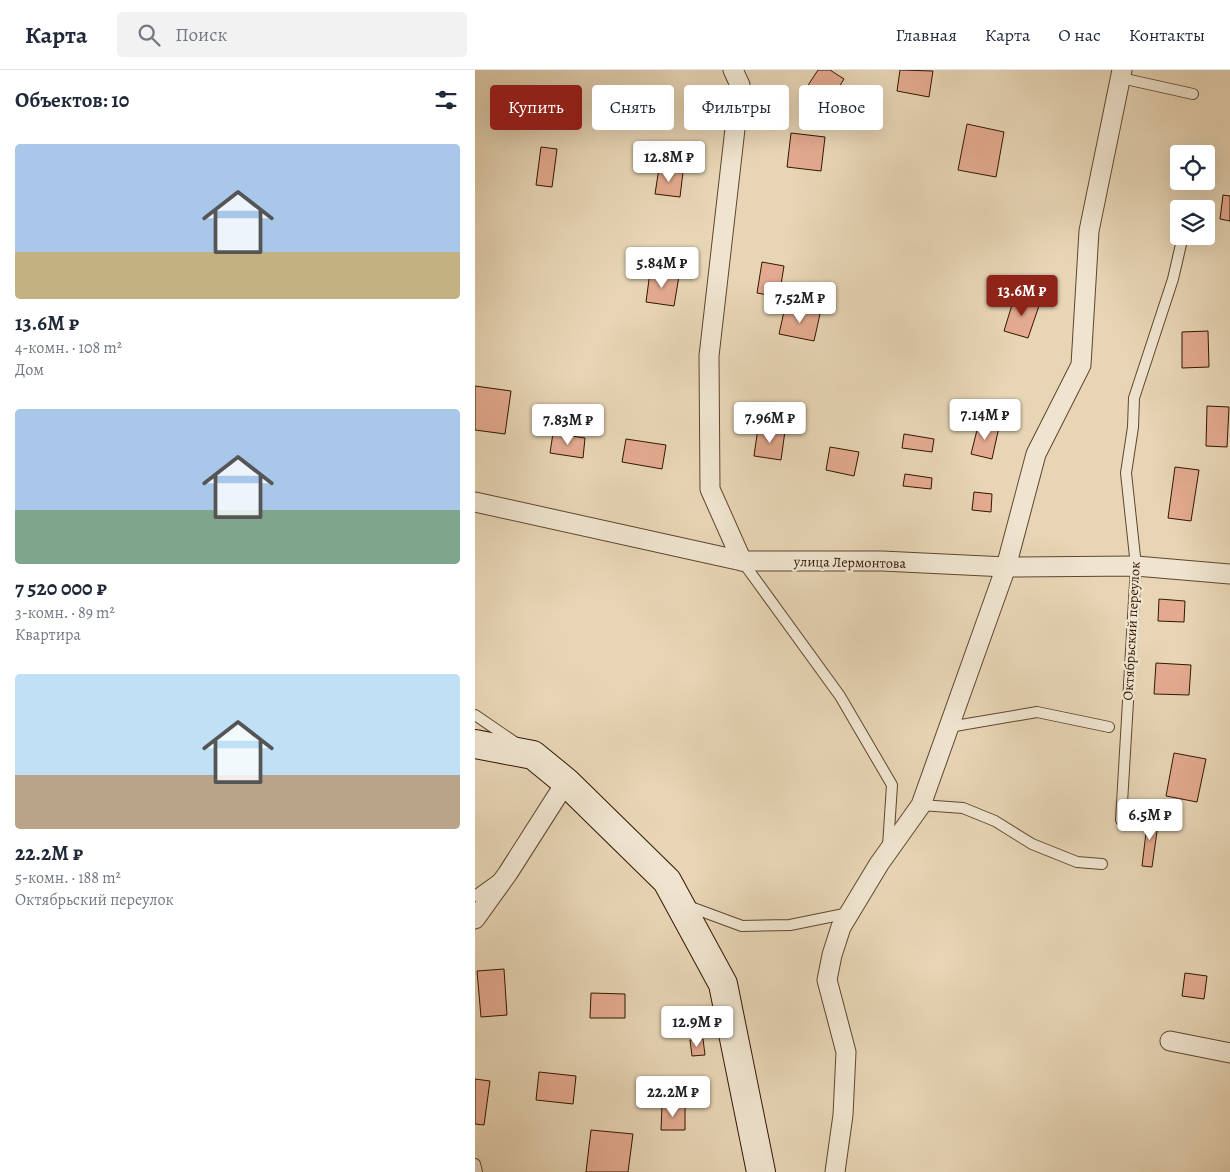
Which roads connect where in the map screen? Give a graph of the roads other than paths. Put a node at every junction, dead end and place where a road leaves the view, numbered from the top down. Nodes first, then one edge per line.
1 (733, 70) edge
2 (1122, 74) edge
3 (1193, 94) dead end
4 (1181, 245) edge
5 (475, 502) edge
6 (742, 561) junction
7 (1136, 566) junction
8 (1006, 567) junction
9 (1230, 574) edge
10 (475, 715) edge
11 (949, 727) junction
12 (1109, 727) dead end
13 (475, 744) edge
14 (533, 755) junction
15 (566, 782) junction
16 (921, 805) junction
17 (1121, 820) dead end
18 (888, 852) junction
19 (1102, 864) dead end
20 (508, 872) junction
21 (475, 896) edge
22 (680, 903) junction
23 (850, 913) junction
24 (475, 919) edge
25 (1170, 1041) dead end
26 (1230, 1053) edge
27 (475, 1164) edge
28 (477, 1172) edge
29 (761, 1172) edge
30 (835, 1172) edge

1 - 6 street
2 - 3 lane
2 - 8 street
4 - 7 lane, Октябрьский переулок
5 - 6 street, улица Лермонтова
6 - 8 street, улица Лермонтова
6 - 18 lane
7 - 8 street, улица Лермонтова
7 - 9 street, улица Лермонтова
7 - 17 lane, Октябрьский переулок
8 - 11 street
10 - 14 lane
11 - 12 lane
11 - 16 street
13 - 14 street
14 - 15 street
15 - 20 street
15 - 22 street
16 - 18 street
16 - 19 lane
18 - 23 street
20 - 21 lane
20 - 24 street
22 - 23 lane
22 - 29 street
23 - 30 street
25 - 26 street
27 - 28 lane

